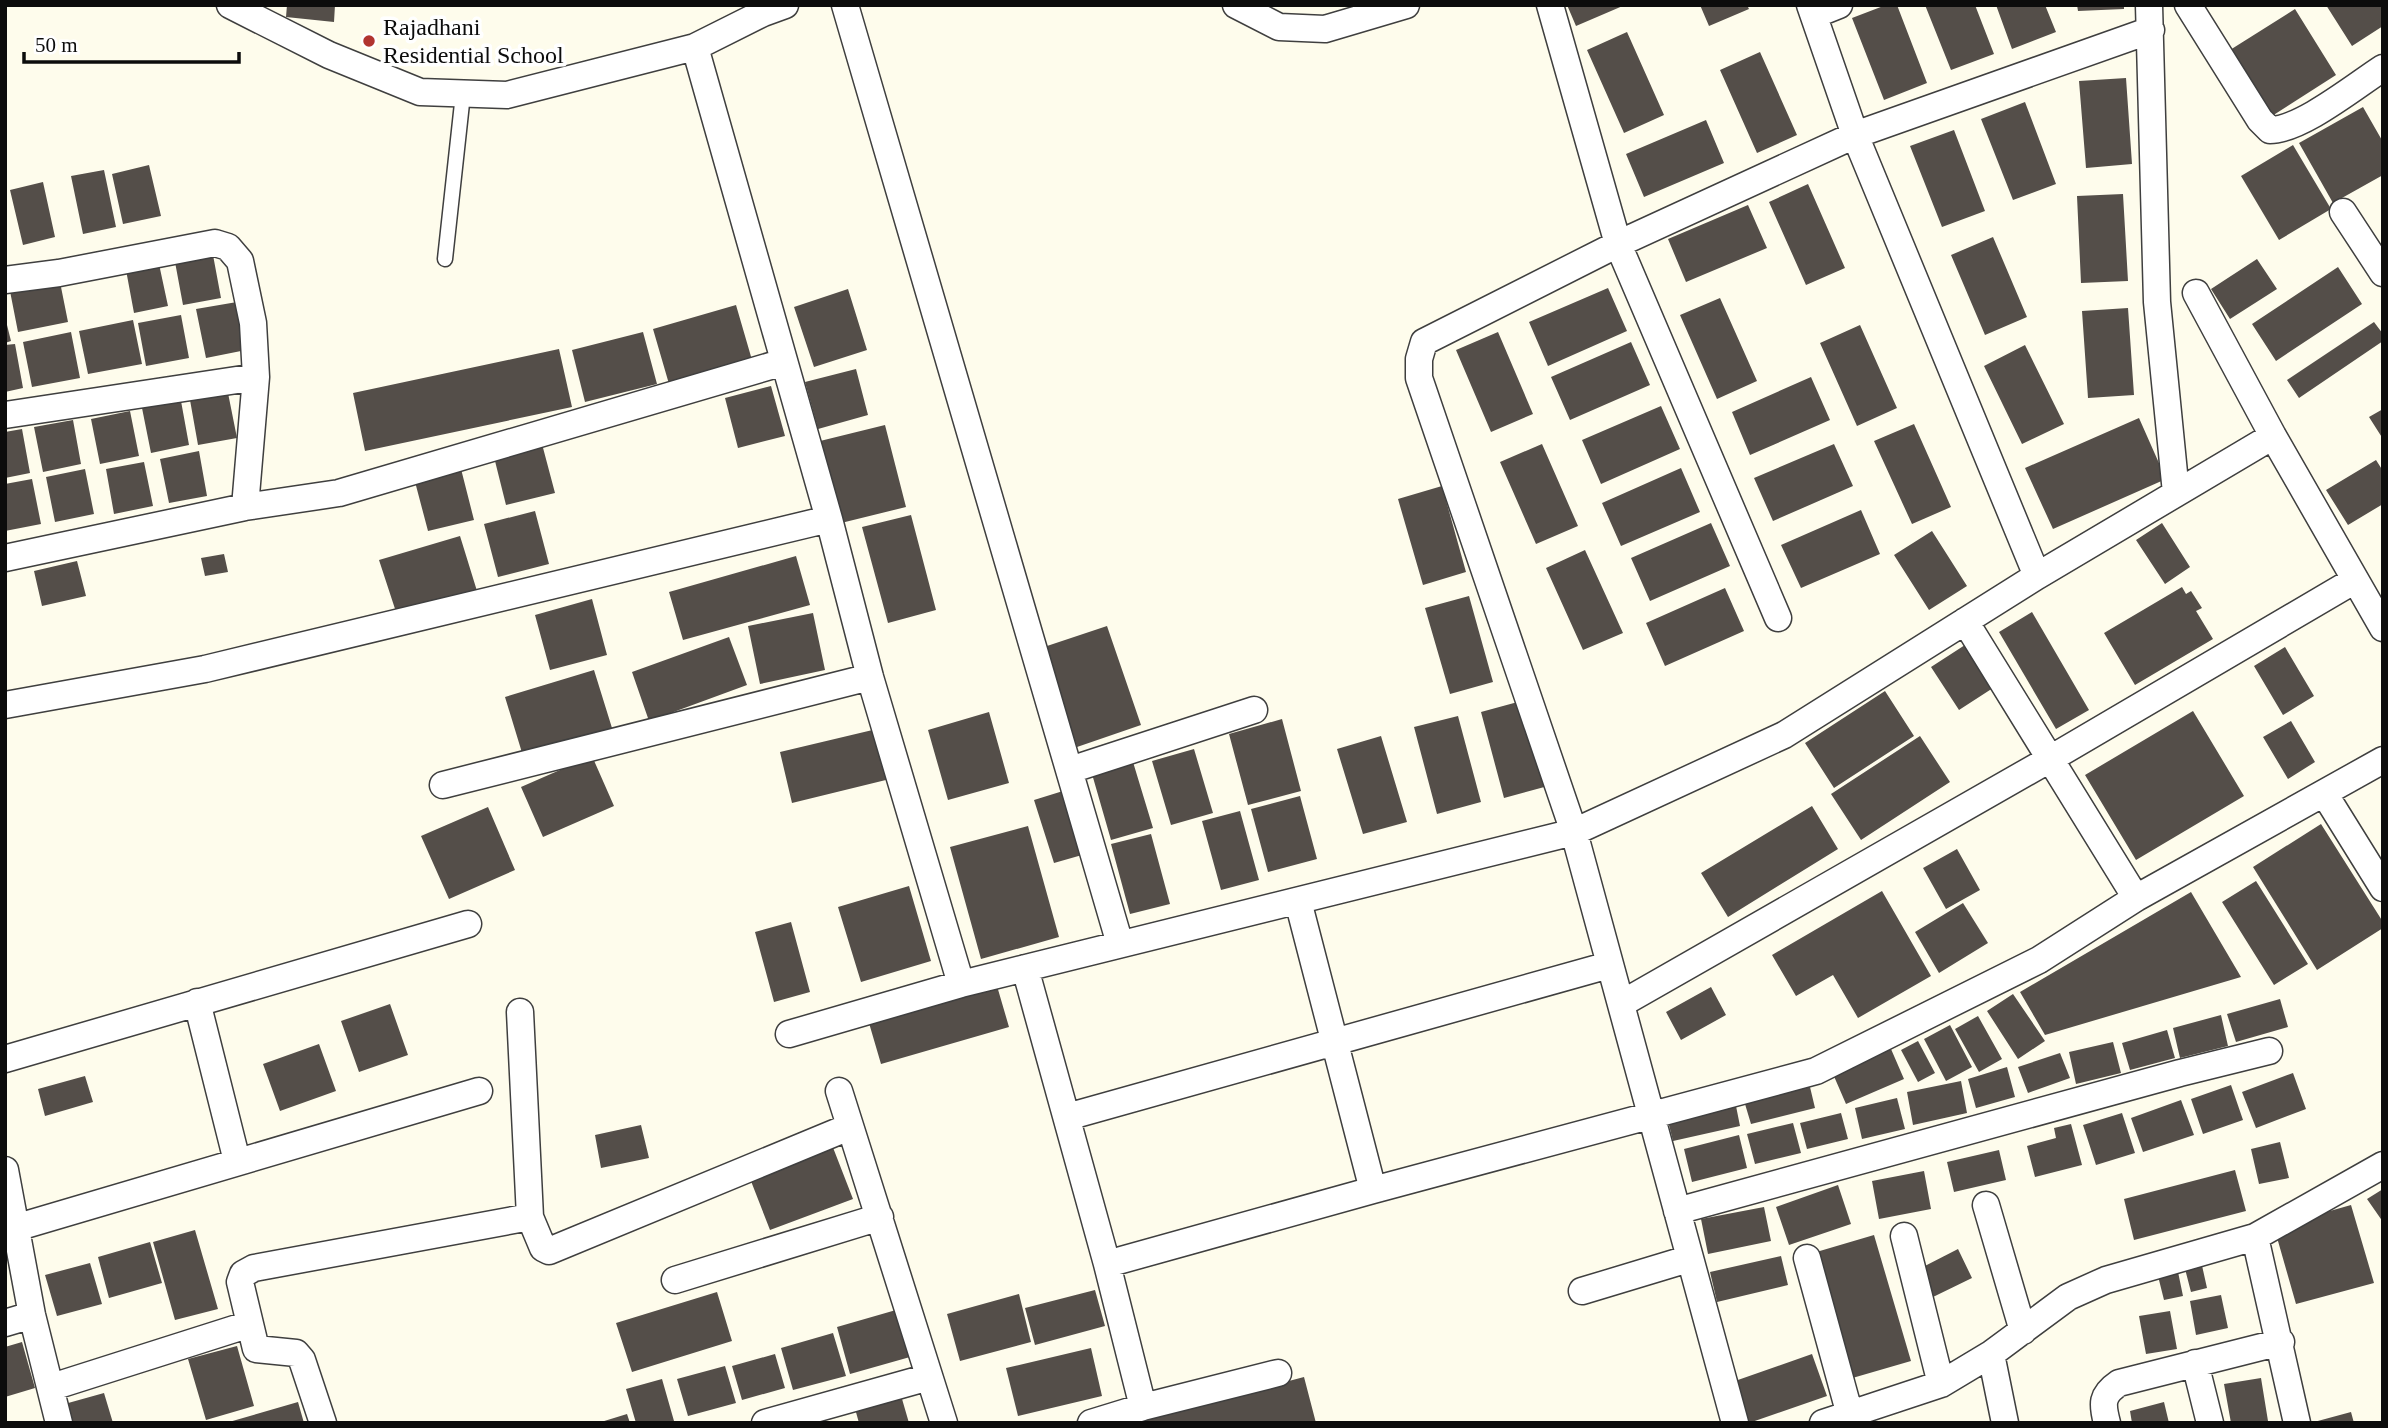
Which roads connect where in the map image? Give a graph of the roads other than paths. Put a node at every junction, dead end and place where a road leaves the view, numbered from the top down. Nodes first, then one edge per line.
1 (230, 5) edge
2 (785, 5) edge
3 (845, 5) edge
4 (1236, 5) edge
5 (1406, 5) edge
6 (1550, 5) edge
7 (1839, 5) edge
8 (2189, 5) edge
9 (1812, 10) edge
10 (2150, 17) edge
11 (695, 47) junction
12 (2383, 68) edge
13 (463, 94) junction
14 (1855, 135) junction
15 (2343, 212) dead end
16 (1618, 244) junction
17 (445, 259) dead end
18 (2383, 273) edge
19 (5, 279) edge
20 (2196, 293) dead end
21 (784, 362) junction
22 (256, 377) junction
23 (5, 415) edge
24 (2273, 436) junction
25 (2176, 493) junction
26 (245, 507) junction
27 (829, 519) junction
28 (5, 558) edge
29 (2037, 576) junction
30 (2355, 580) junction
31 (1778, 618) dead end
32 (1965, 621) junction
33 (2383, 628) edge
34 (870, 677) junction
35 (5, 705) edge
36 (1254, 710) dead end
37 (2050, 759) junction
38 (2383, 760) edge
39 (1069, 770) junction
40 (443, 785) dead end
41 (2324, 793) junction
42 (1574, 832) junction
43 (2383, 888) edge
44 (2136, 898) junction
45 (1298, 901) junction
46 (468, 924) dead end
47 (1120, 944) junction
48 (1609, 965) junction
49 (1025, 968) junction
50 (961, 984) junction
51 (197, 1002) junction
52 (1621, 1004) junction
53 (520, 1012) dead end
54 (789, 1034) dead end
55 (1336, 1040) junction
56 (2269, 1051) dead end
57 (5, 1059) edge
58 (479, 1091) dead end
59 (839, 1091) dead end
60 (1652, 1114) junction
61 (1067, 1117) junction
62 (849, 1127) junction
63 (237, 1161) junction
64 (2383, 1165) edge
65 (5, 1170) edge
66 (1373, 1190) junction
67 (1986, 1205) dead end
68 (1677, 1211) junction
69 (530, 1217) junction
70 (880, 1217) junction
71 (15, 1228) junction
72 (1905, 1236) dead end
73 (2255, 1237) junction
74 (1807, 1258) dead end
75 (1688, 1259) junction
76 (1107, 1264) junction
77 (674, 1280) dead end
78 (1582, 1291) dead end
79 (32, 1314) junction
80 (5, 1323) edge
81 (250, 1324) junction
82 (2023, 1331) junction
83 (2281, 1342) junction
84 (1992, 1354) junction
85 (2195, 1363) junction
86 (1278, 1373) dead end
87 (929, 1377) junction
88 (1941, 1384) junction
89 (52, 1387) junction
90 (1143, 1407) junction
91 (1850, 1415) junction
92 (60, 1423) edge
93 (323, 1423) edge
94 (765, 1423) edge
95 (944, 1423) edge
96 (1091, 1423) edge
97 (1735, 1423) edge
98 (1824, 1423) edge
99 (2005, 1423) edge
100 (2106, 1423) edge
101 (2210, 1423) edge
102 (2297, 1423) edge

1 - 13 street
2 - 11 street
3 - 39 street
4 - 5 street
6 - 16 street
7 - 9 street
8 - 12 street
9 - 14 street
10 - 14 street
10 - 25 street
11 - 13 street
11 - 21 street
13 - 17 lane
14 - 16 street
14 - 29 street
15 - 18 street
16 - 31 street
16 - 42 street
19 - 22 street
20 - 24 street
21 - 26 street
21 - 27 street
22 - 23 street
22 - 26 street
24 - 25 street
24 - 30 street
25 - 29 street
26 - 28 street
27 - 34 street
27 - 35 street
29 - 32 street
30 - 33 street
30 - 37 street
32 - 37 street
32 - 42 street
34 - 40 street
34 - 50 street
36 - 39 street
37 - 44 street
37 - 52 street
38 - 41 street
39 - 47 street
41 - 43 street
41 - 44 street
42 - 45 street
42 - 48 street
44 - 60 street
45 - 47 street
45 - 55 street
46 - 51 street
47 - 49 street
48 - 52 street
48 - 55 street
49 - 50 street
49 - 61 street
50 - 54 street
51 - 57 street
51 - 63 street
52 - 60 street
53 - 69 street
55 - 61 street
55 - 66 street
56 - 68 street
58 - 63 street
59 - 62 street
60 - 66 street
60 - 68 street
61 - 76 street
62 - 69 street
62 - 70 street
63 - 71 street
64 - 73 street
65 - 71 street
66 - 76 street
67 - 82 street
68 - 75 street
69 - 81 street
70 - 77 street
70 - 87 street
71 - 79 street
72 - 88 street
73 - 82 street
73 - 83 street
74 - 91 street
75 - 78 street
75 - 97 street
76 - 90 street
79 - 80 street
79 - 89 street
81 - 89 street
81 - 93 street
82 - 84 street
83 - 85 street
83 - 102 street
84 - 88 street
84 - 99 street
85 - 100 street
85 - 101 street
86 - 90 street
87 - 94 street
87 - 95 street
88 - 91 street
89 - 92 street
90 - 96 street
91 - 98 street

